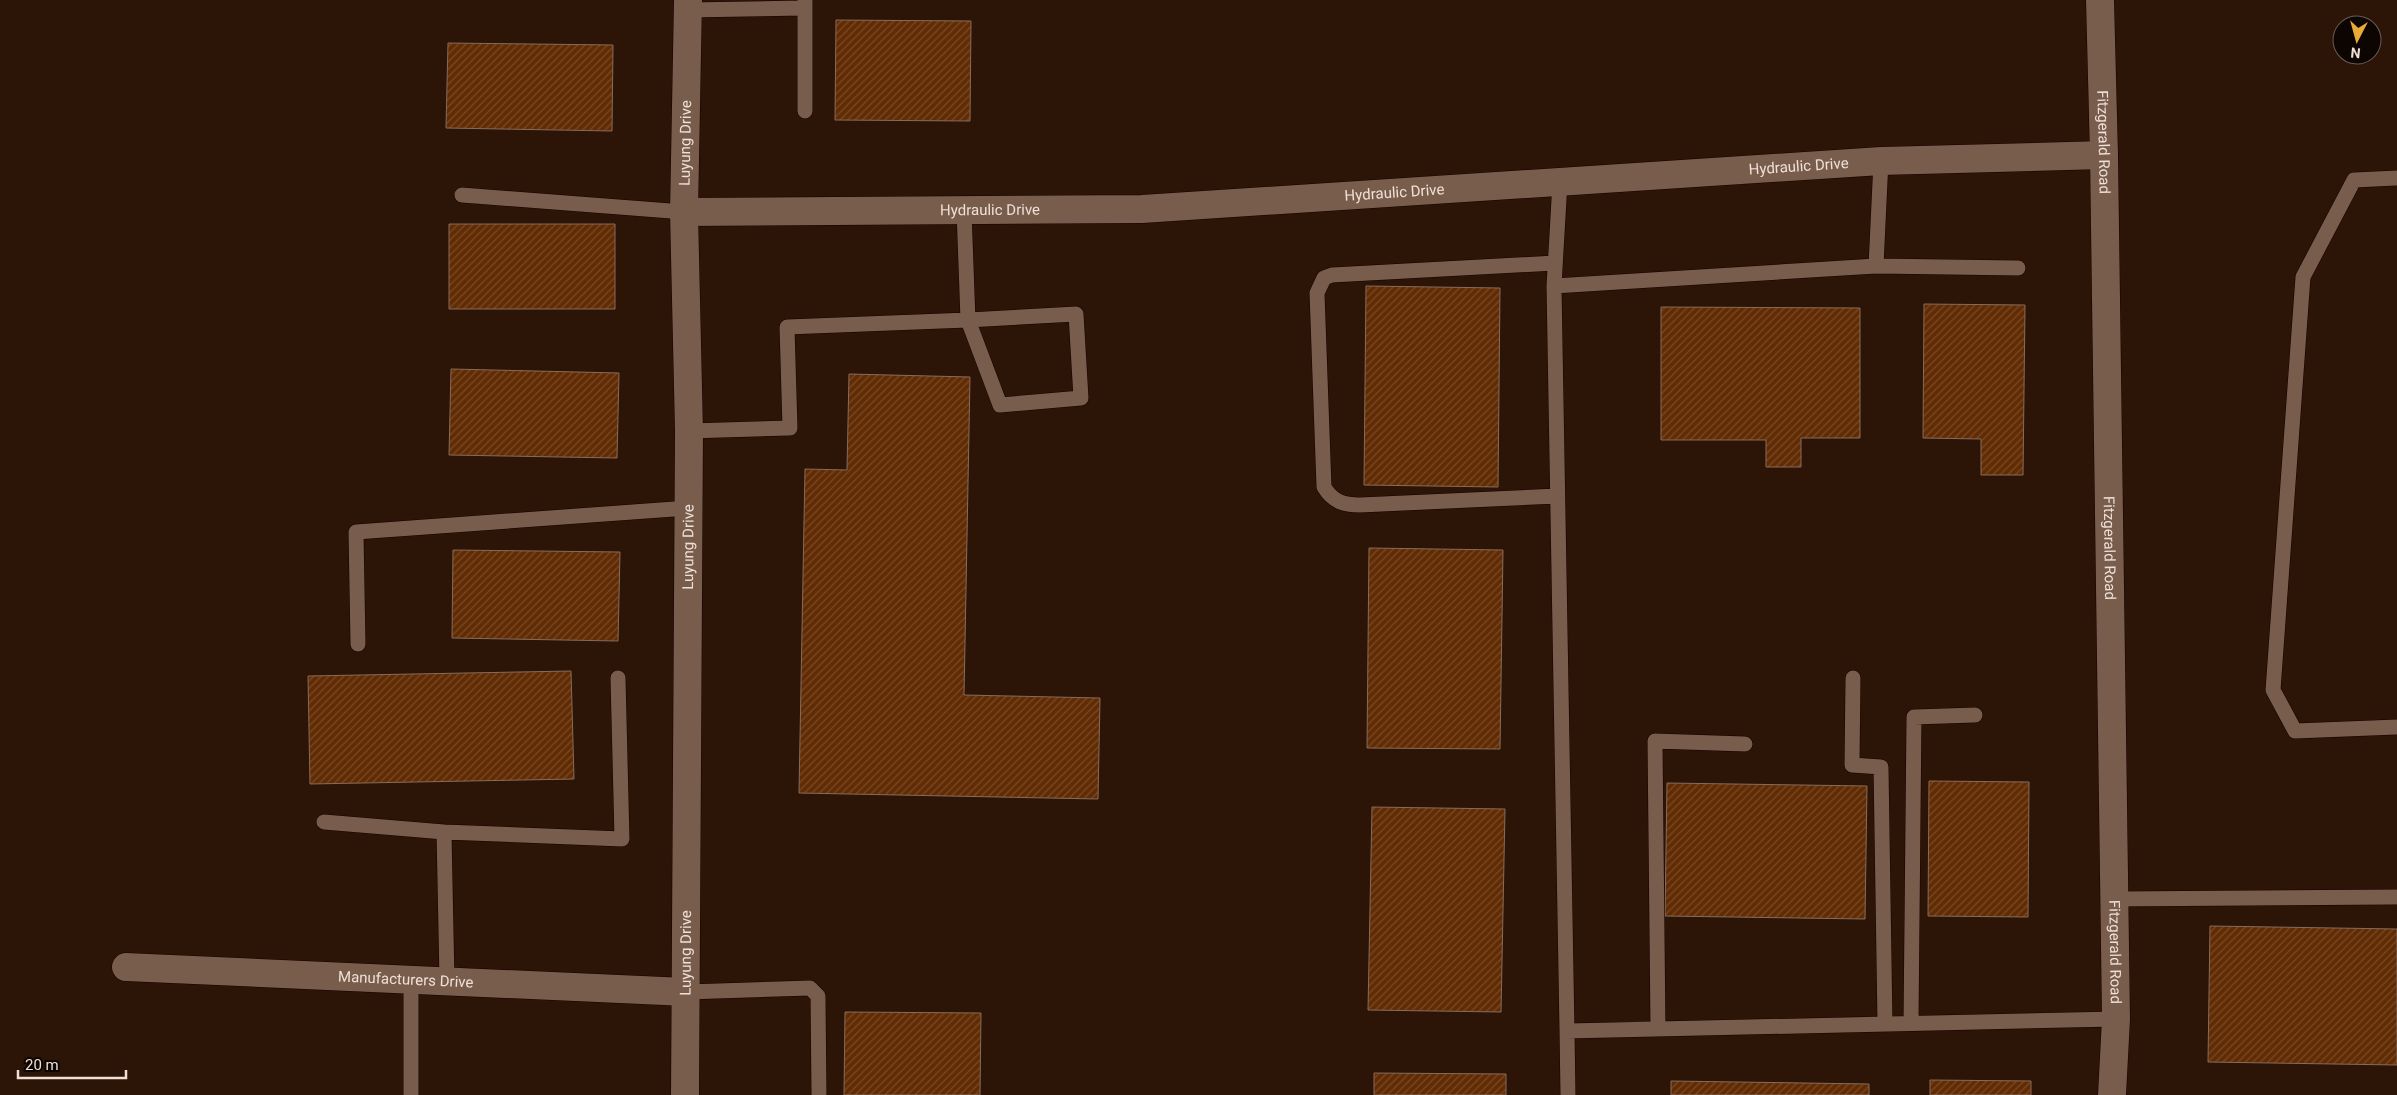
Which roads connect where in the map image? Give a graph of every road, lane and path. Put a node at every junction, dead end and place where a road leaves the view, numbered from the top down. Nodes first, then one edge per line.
1 (2100, 0) edge
2 (805, 4) edge
3 (688, 5) edge
4 (805, 111) dead end
5 (2104, 155) junction
6 (1881, 161) junction
7 (2397, 178) edge
8 (1560, 182) junction
9 (462, 195) dead end
10 (684, 212) junction
11 (964, 212) junction
12 (1555, 263) junction
13 (1876, 266) junction
14 (2018, 268) dead end
15 (1554, 286) junction
16 (968, 320) junction
17 (689, 431) junction
18 (1558, 496) junction
19 (688, 508) junction
20 (358, 644) dead end
21 (618, 678) dead end
22 (1853, 678) dead end
23 (1975, 715) dead end
24 (2397, 727) edge
25 (1745, 744) dead end
26 (324, 822) dead end
27 (444, 832) junction
28 (2397, 897) edge
29 (2114, 899) junction
30 (126, 967) dead end
31 (411, 979) junction
32 (447, 981) junction
33 (686, 992) junction
34 (2116, 1019) junction
35 (1885, 1024) junction
36 (1910, 1024) junction
37 (1658, 1029) junction
38 (1567, 1031) junction
39 (411, 1095) edge
40 (685, 1095) edge
41 (819, 1095) edge
42 (1568, 1095) edge
43 (2112, 1095) edge

1 - 5 street, Fitzgerald Road
2 - 3 lane
2 - 4 lane
3 - 10 street, Luyung Drive
5 - 6 street, Hydraulic Drive
5 - 29 street, Fitzgerald Road
6 - 8 street, Hydraulic Drive
6 - 13 lane
7 - 24 lane
8 - 11 street, Hydraulic Drive
8 - 12 lane
9 - 10 lane
10 - 11 street, Hydraulic Drive
10 - 17 street, Luyung Drive
11 - 16 lane
12 - 15 lane
12 - 18 lane
13 - 14 lane
13 - 15 lane
15 - 18 lane
16 - 16 lane
16 - 17 lane
17 - 19 street, Luyung Drive
18 - 38 lane
19 - 20 lane
19 - 33 street, Luyung Drive
21 - 27 lane
22 - 35 lane
23 - 36 lane
25 - 37 lane
26 - 27 lane
27 - 32 lane
28 - 29 lane
29 - 34 street, Fitzgerald Road
30 - 31 street, Manufacturers Drive
31 - 32 street, Manufacturers Drive
31 - 39 lane
32 - 33 street, Manufacturers Drive
33 - 40 street, Luyung Drive
33 - 41 lane
34 - 36 lane
34 - 43 street, Fitzgerald Road
35 - 36 lane
35 - 37 lane
37 - 38 lane
38 - 42 lane

